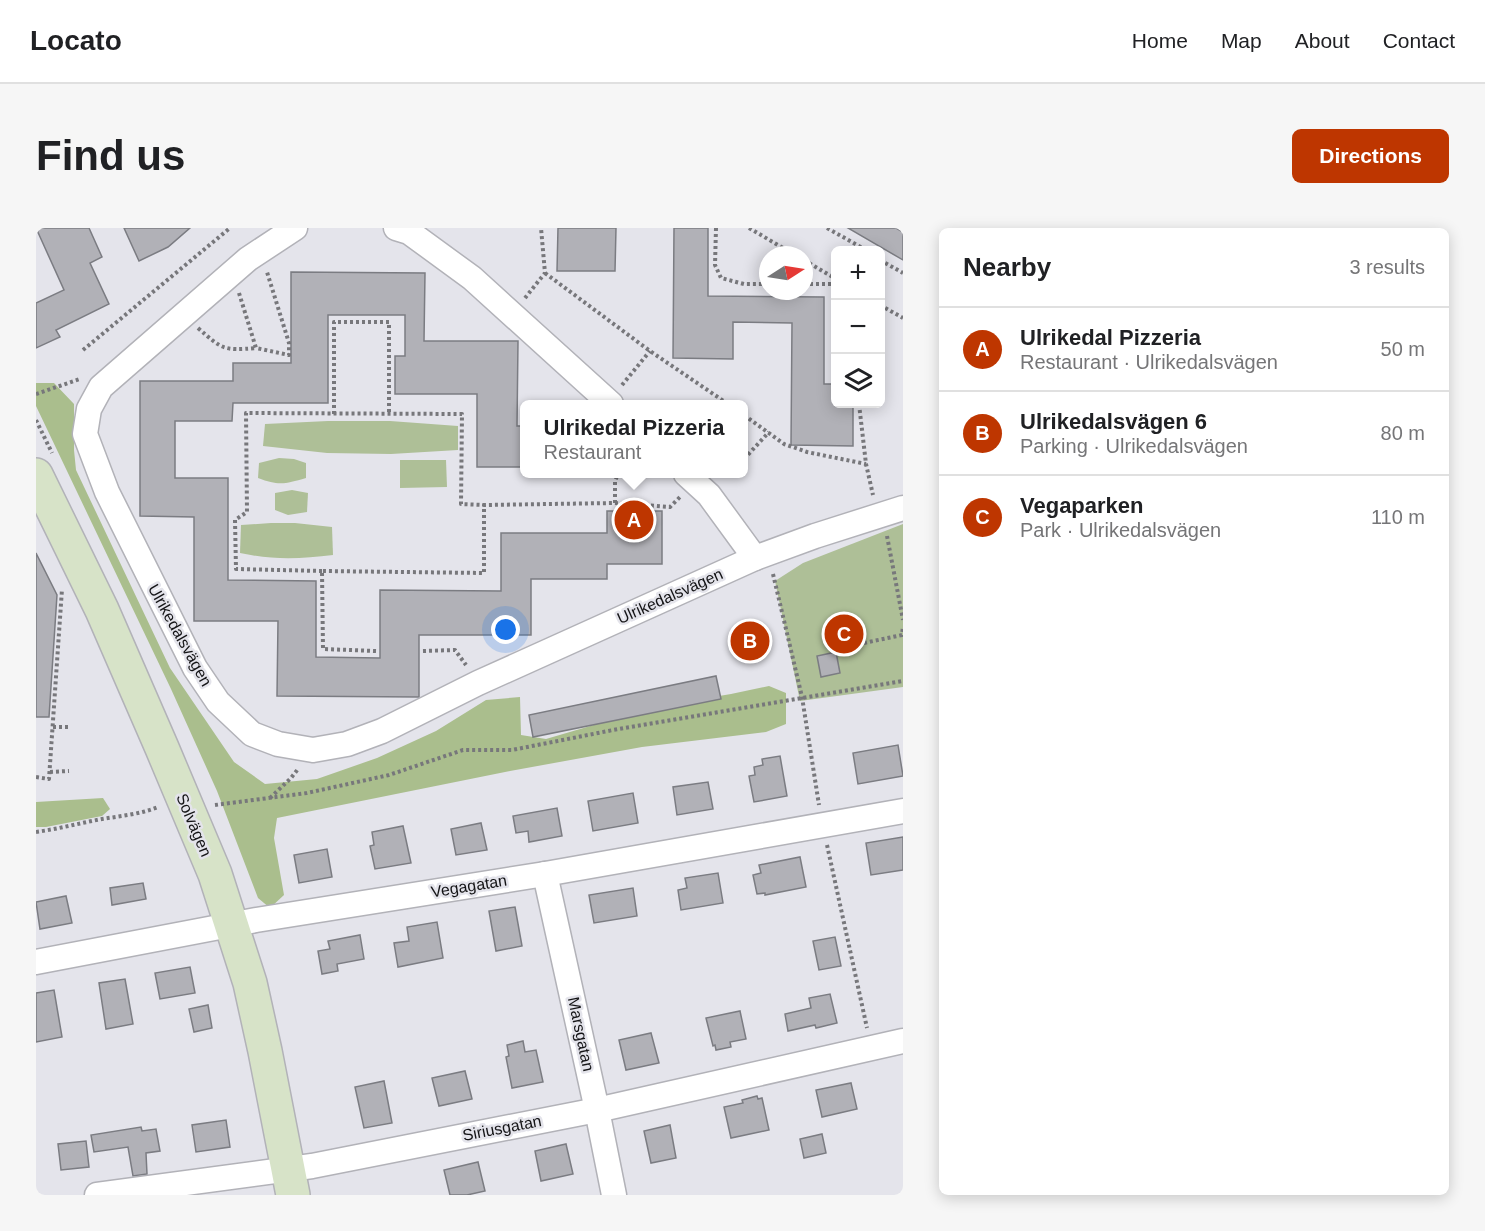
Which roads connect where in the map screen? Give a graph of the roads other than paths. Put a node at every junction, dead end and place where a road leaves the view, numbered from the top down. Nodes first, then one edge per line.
1 (295, 228) edge
2 (396, 228) edge
3 (607, 400) edge
4 (36, 475) edge
5 (690, 478) edge
6 (903, 508) edge
7 (761, 555) junction
8 (903, 811) edge
9 (545, 874) junction
10 (232, 925) junction
11 (36, 962) edge
12 (903, 1041) edge
13 (597, 1110) junction
14 (290, 1182) edge
15 (97, 1195) edge
16 (614, 1195) edge

1 - 7 street, Ulrikedalsvägen
2 - 3 street
4 - 10 main road, Solvägen
5 - 7 street
6 - 7 street, Ulrikedalsvägen
8 - 9 street, Vegagatan
9 - 10 street, Vegagatan
9 - 13 street, Marsgatan
10 - 11 street, Vegagatan
10 - 14 main road, Solvägen
12 - 13 street, Siriusgatan
13 - 14 street, Siriusgatan
13 - 16 street, Marsgatan
14 - 15 street, Siriusgatan

